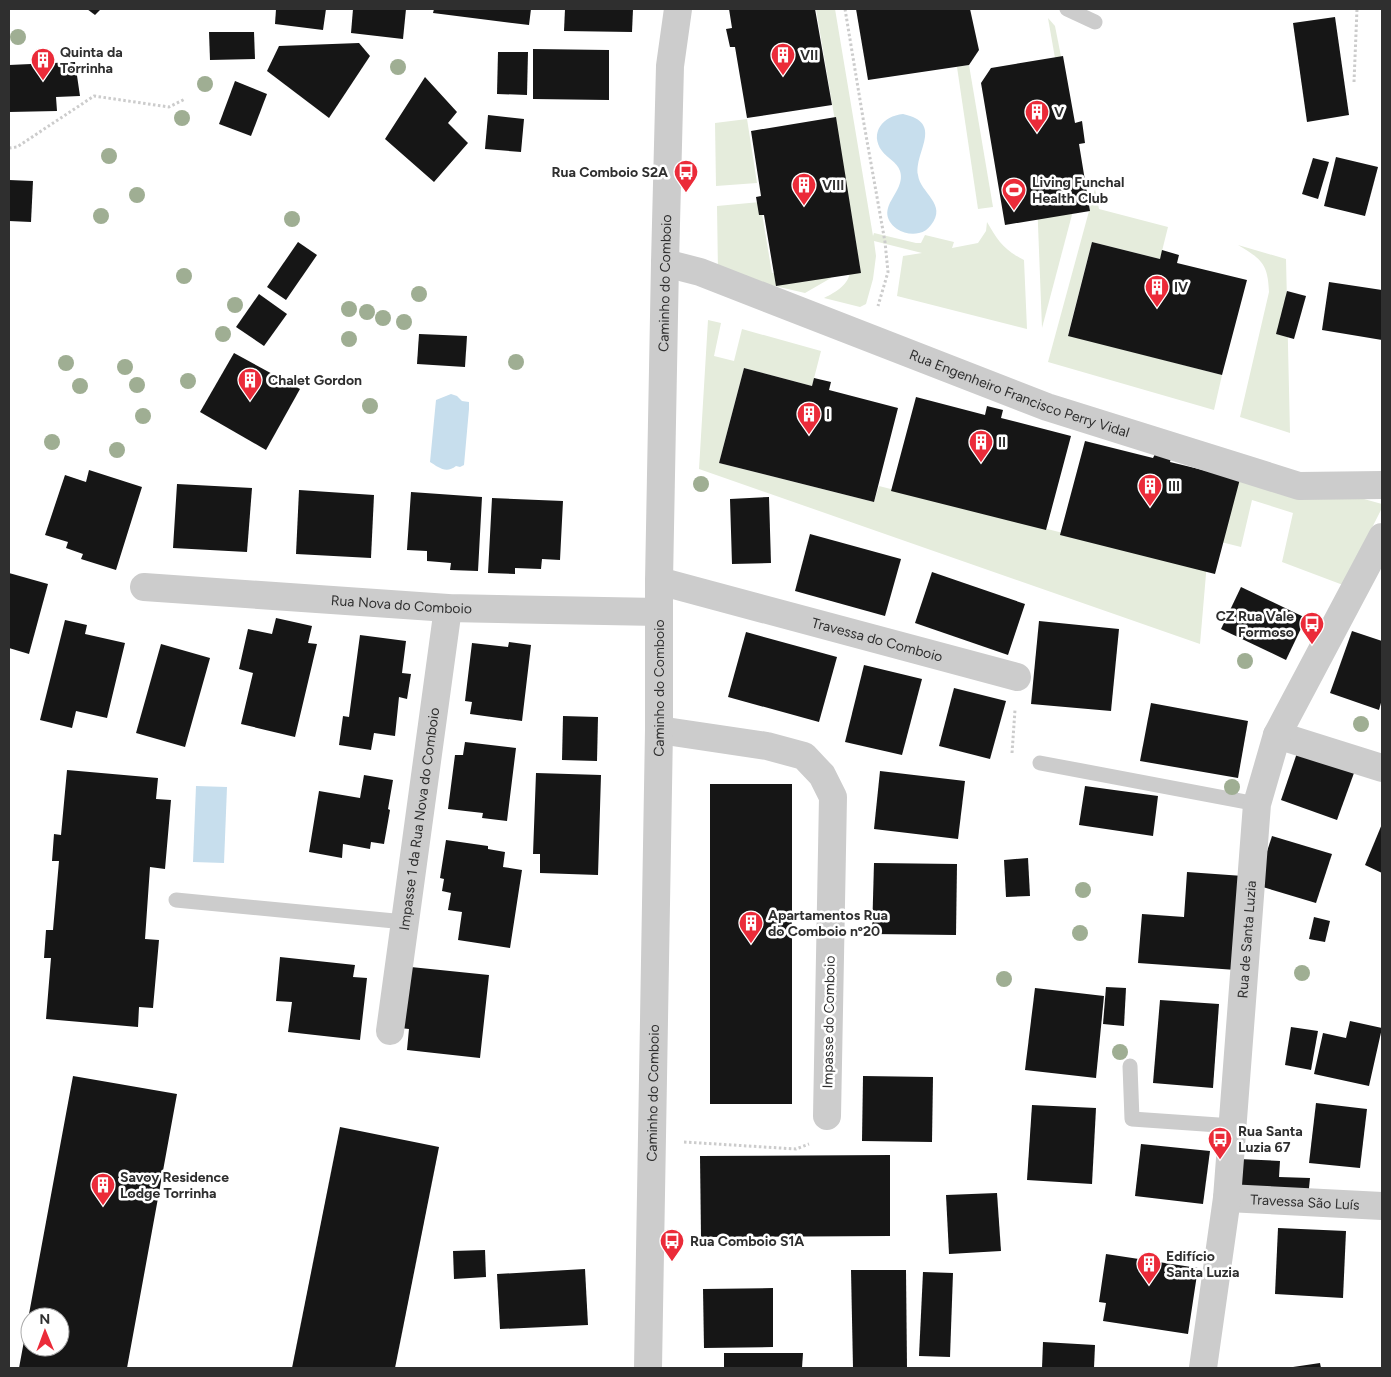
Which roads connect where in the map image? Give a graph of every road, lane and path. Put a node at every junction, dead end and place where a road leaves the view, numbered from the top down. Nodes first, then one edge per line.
1 (678, 9) edge
2 (845, 9) edge
3 (1067, 9) edge
4 (1357, 9) edge
5 (1096, 22) dead end
6 (1354, 82) dead end
7 (185, 99) dead end
8 (9, 148) edge
9 (665, 263) junction
10 (878, 308) dead end
11 (1382, 484) edge
12 (1382, 537) edge
13 (659, 581) junction
14 (144, 587) dead end
15 (448, 608) junction
16 (659, 612) junction
17 (1017, 677) joint
18 (659, 730) junction
19 (1277, 735) junction
20 (1012, 757) dead end
21 (1040, 763) dead end
22 (1382, 768) edge
23 (1257, 804) junction
24 (176, 900) dead end
25 (405, 922) junction
26 (390, 1032) dead end
27 (1130, 1066) dead end
28 (827, 1116) dead end
29 (1233, 1126) junction
30 (678, 1142) dead end
31 (810, 1143) dead end
32 (1228, 1198) junction
33 (1382, 1206) edge
34 (648, 1368) edge
35 (1203, 1368) edge

1 - 9 street, Caminho do Comboio
2 - 10 path
3 - 5 lane
4 - 6 path
7 - 8 path
9 - 11 street, Rua Engenheiro Francisco Perry Vidal
9 - 13 street, Caminho do Comboio
12 - 19 street, Rua de Santa Luzia
13 - 16 street, Caminho do Comboio
13 - 17 street, Travessa do Comboio
14 - 15 street, Rua Nova do Comboio
15 - 16 street, Rua Nova do Comboio
15 - 25 street, Impasse 1 da Rua Nova do Comboio
16 - 18 street, Caminho do Comboio
17 - 20 path
18 - 28 street, Impasse do Comboio
18 - 34 street, Caminho do Comboio
19 - 22 street
19 - 23 street, Rua de Santa Luzia
21 - 23 lane
23 - 29 street, Rua de Santa Luzia
24 - 25 lane
25 - 26 street, Impasse 1 da Rua Nova do Comboio
27 - 29 lane
29 - 32 street, Rua de Santa Luzia
30 - 31 path
32 - 33 street, Travessa São Luís
32 - 35 street, Rua de Santa Luzia

